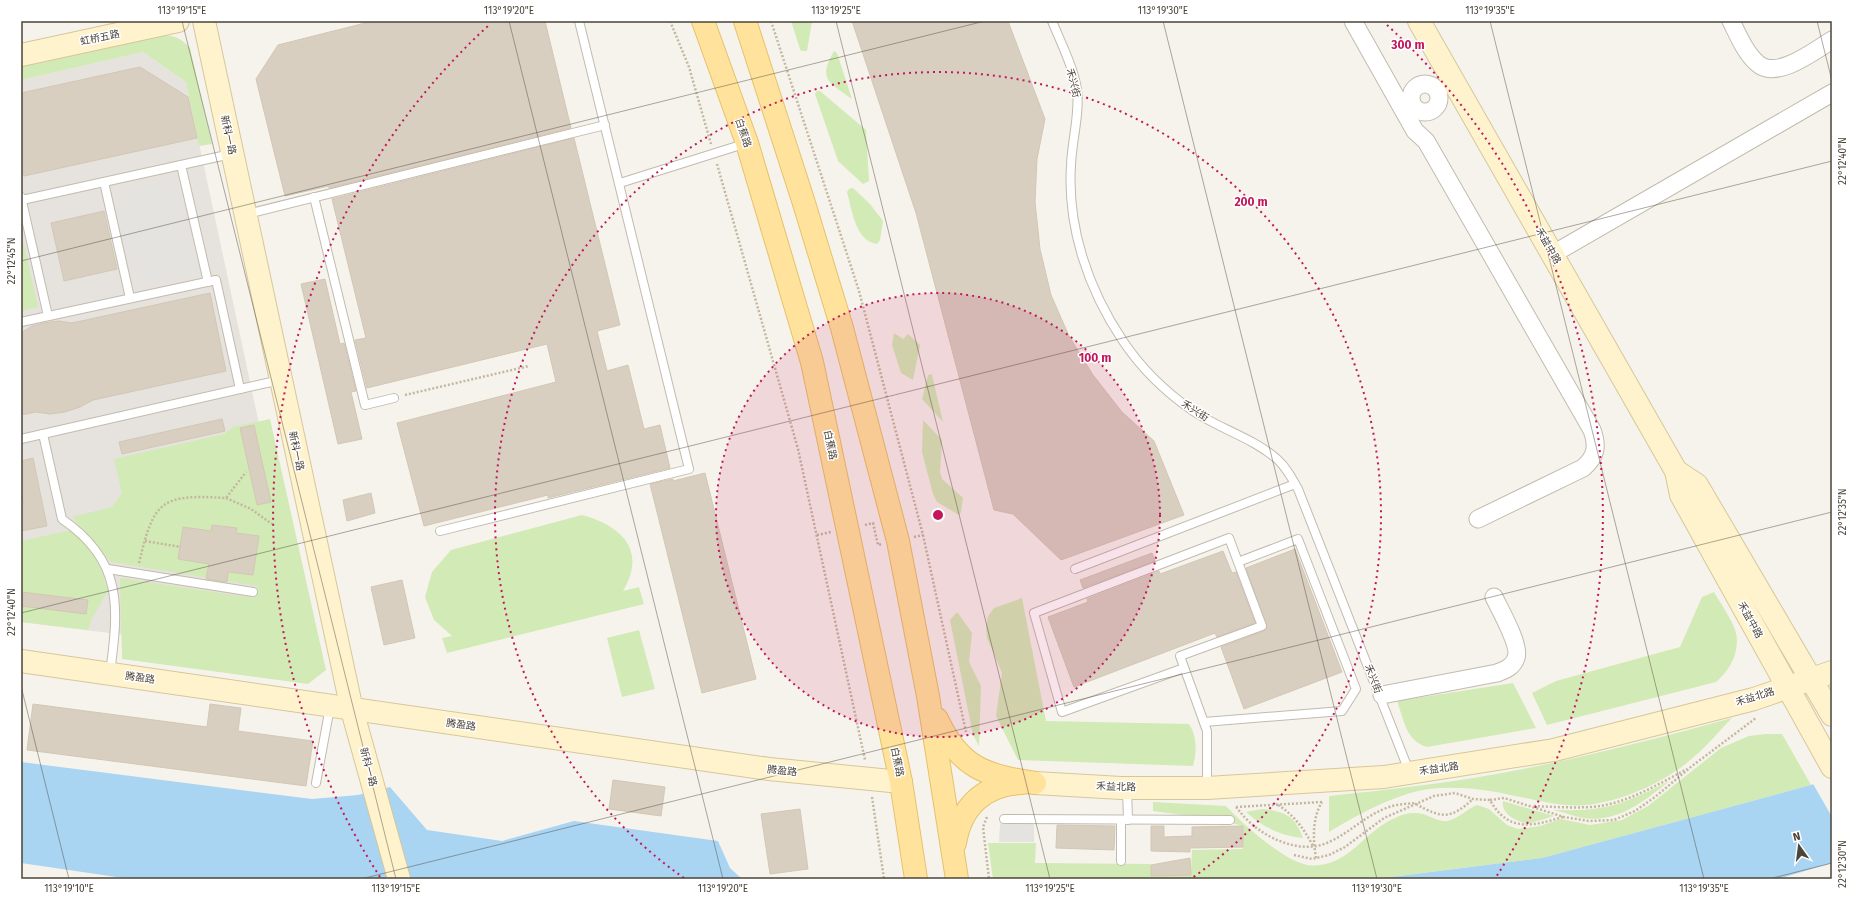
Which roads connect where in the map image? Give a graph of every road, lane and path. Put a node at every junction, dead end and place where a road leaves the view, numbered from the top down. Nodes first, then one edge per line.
1 (178, 21) edge
2 (204, 21) edge
3 (579, 21) edge
4 (670, 21) edge
5 (703, 21) edge
6 (745, 21) edge
7 (772, 21) edge
8 (1052, 21) edge
9 (1353, 21) edge
10 (1419, 21) edge
11 (1730, 21) edge
12 (1832, 40) edge
13 (21, 55) edge
14 (1446, 87) junction
15 (1832, 93) edge
16 (1408, 107) junction
17 (605, 125) junction
18 (747, 143) junction
19 (714, 153) junction
20 (232, 154) junction
21 (181, 165) junction
22 (104, 182) junction
23 (620, 183) junction
24 (314, 197) junction
25 (21, 199) edge
26 (244, 214) junction
27 (1553, 254) junction
28 (208, 282) junction
29 (130, 298) junction
30 (48, 316) junction
31 (21, 322) edge
32 (529, 366) dead end
33 (280, 380) junction
34 (240, 389) junction
35 (394, 398) joint
36 (43, 434) junction
37 (21, 439) edge
38 (1676, 471) junction
39 (246, 472) dead end
40 (1295, 484) junction
41 (226, 498) junction
42 (1478, 519) dead end
43 (272, 524) dead end
44 (848, 529) junction
45 (440, 532) dead end
46 (817, 535) junction
47 (923, 535) junction
48 (145, 540) junction
49 (898, 540) junction
50 (181, 547) dead end
51 (1238, 562) junction
52 (108, 569) junction
53 (1075, 569) dead end
54 (137, 574) junction
55 (253, 592) dead end
56 (1494, 597) dead end
57 (21, 661) edge
58 (1184, 668) junction
59 (1832, 672) edge
60 (110, 674) junction
61 (1811, 679) junction
62 (1788, 687) junction
63 (1382, 695) dead end
64 (928, 696) junction
65 (331, 706) junction
66 (352, 710) junction
67 (1759, 715) dead end
68 (1832, 715) edge
69 (1204, 722) junction
70 (967, 734) dead end
71 (1828, 760) edge
72 (1692, 766) junction
73 (1410, 773) junction
74 (869, 779) junction
75 (901, 782) junction
76 (316, 783) dead end
77 (1035, 783) junction
78 (1128, 788) junction
79 (1207, 788) junction
80 (1325, 796) dead end
81 (1473, 799) junction
82 (1490, 800) junction
83 (1322, 802) junction
84 (1416, 803) junction
85 (1278, 804) junction
86 (1529, 806) junction
87 (1236, 807) dead end
88 (1241, 813) dead end
89 (1564, 817) junction
90 (1004, 819) dead end
91 (1124, 820) junction
92 (1230, 820) dead end
93 (983, 828) dead end
94 (1314, 847) junction
95 (1294, 855) dead end
96 (1316, 858) junction
97 (1121, 861) dead end
98 (956, 869) edge
99 (915, 871) edge
100 (399, 879) edge
101 (884, 879) edge
102 (989, 879) edge

1 - 13 street, 虹桥五路
2 - 20 street, 新科一路
3 - 17 lane
4 - 19 path
5 - 18 main road, 白蕉路
6 - 49 main road
7 - 47 path
8 - 40 lane, 禾兴街
9 - 16 street
10 - 14 street, 禾益中路
11 - 12 street
14 - 16 street
14 - 27 street, 禾益中路
15 - 27 street
16 - 42 street
17 - 23 lane
17 - 24 lane
18 - 19 lane
18 - 44 main road, 白蕉路
19 - 23 lane
19 - 46 path
20 - 21 lane
20 - 26 street, 新科一路
21 - 22 lane
21 - 28 lane
22 - 25 lane
22 - 29 lane
23 - 45 lane
24 - 26 lane
24 - 35 lane
25 - 30 lane
26 - 33 street, 新科一路
27 - 38 street, 禾益中路
28 - 29 lane
28 - 34 lane
29 - 30 lane
30 - 31 lane
32 - 35 path
33 - 34 lane
33 - 66 street, 新科一路
34 - 36 lane
36 - 37 lane
36 - 52 lane
38 - 61 street, 禾益中路
38 - 62 street, 禾益中路
39 - 41 path
40 - 53 lane
40 - 73 lane, 禾兴街
41 - 43 path
41 - 48 path
44 - 46 path
44 - 49 path
44 - 75 main road, 白蕉路
46 - 74 path
47 - 49 path
47 - 70 path
48 - 50 path
48 - 54 path
49 - 64 main road
51 - 58 lane
51 - 58 lane
51 - 69 lane
52 - 54 lane
52 - 60 lane
54 - 55 lane
56 - 63 street
57 - 60 street, 腾盈路
58 - 69 lane
59 - 61 street, 禾益北路
60 - 65 street, 腾盈路
61 - 62 street, 禾益北路
61 - 68 street, 禾益中路
62 - 71 street, 禾益中路
62 - 73 street, 禾益北路
64 - 77 main road
64 - 98 main road
65 - 66 street, 腾盈路
65 - 76 lane
66 - 74 street, 腾盈路
66 - 100 street, 新科一路
67 - 72 path
69 - 79 lane
72 - 86 path
72 - 89 path
73 - 79 street, 禾益北路
74 - 75 street, 腾盈路
74 - 101 path
75 - 99 main road, 白蕉路
77 - 78 street, 禾益北路
77 - 98 main road
78 - 79 street, 禾益北路
78 - 91 lane
80 - 83 path
81 - 82 path
81 - 84 path
81 - 84 path
82 - 86 path
82 - 89 path
83 - 85 path
83 - 94 path
84 - 88 path, bridge
84 - 96 path
85 - 87 path
85 - 94 path
86 - 89 path
90 - 91 lane
91 - 92 lane
91 - 97 lane
93 - 102 path
94 - 96 path
95 - 96 path

